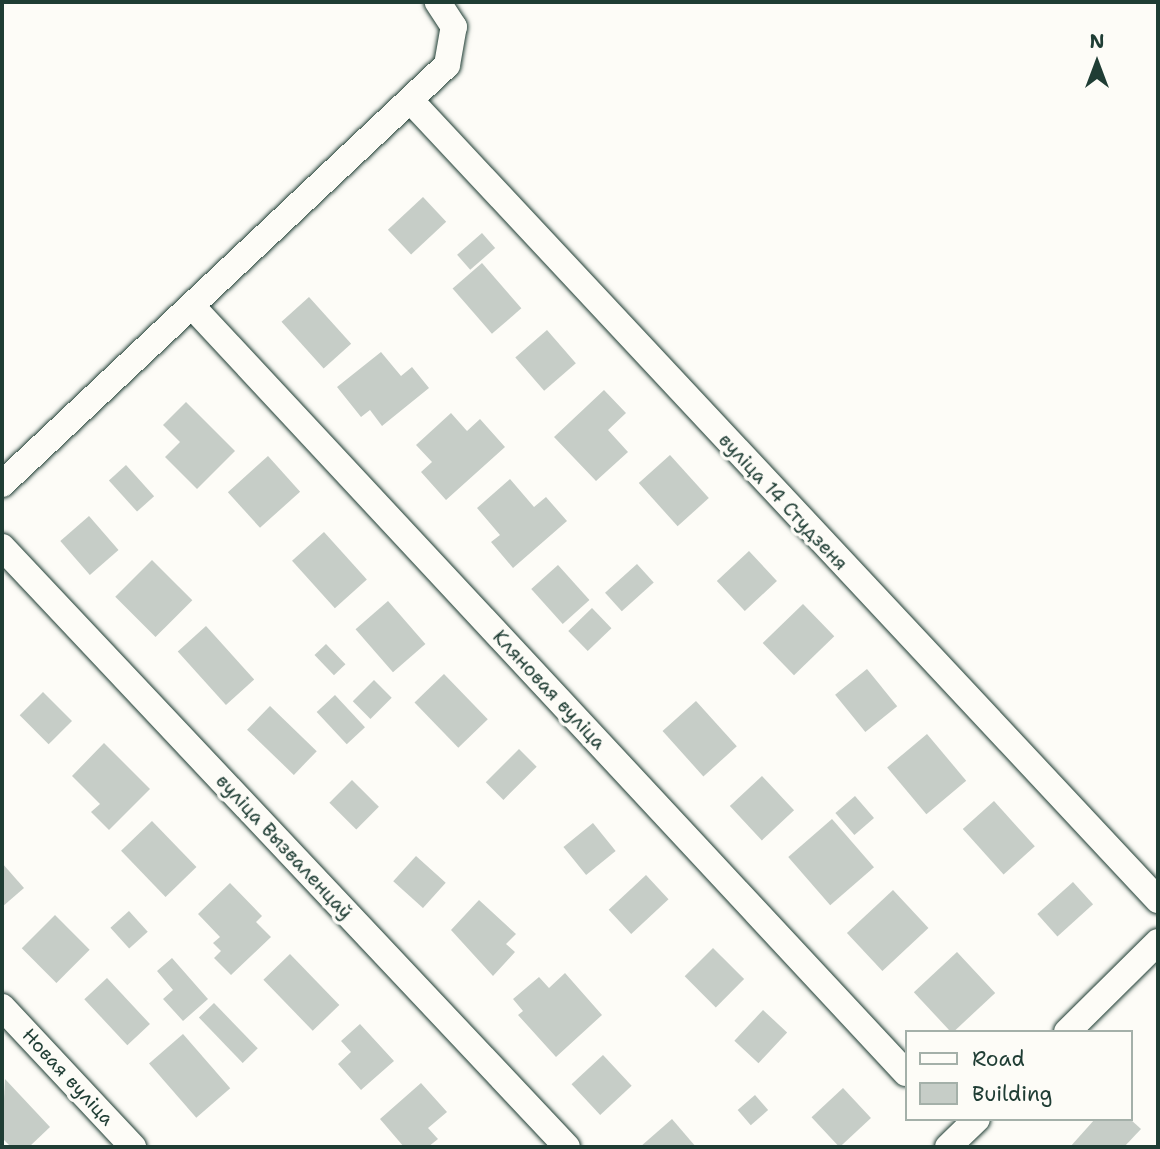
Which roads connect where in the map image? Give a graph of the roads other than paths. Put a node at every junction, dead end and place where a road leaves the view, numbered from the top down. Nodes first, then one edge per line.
1 (438, 2) edge
2 (411, 101) junction
3 (192, 306) junction
4 (2, 484) edge
5 (2, 547) edge
6 (1158, 900) edge
7 (1158, 942) edge
8 (2, 1007) edge
9 (1069, 1030) edge
10 (904, 1071) edge
11 (133, 1147) edge
12 (567, 1147) edge

1 - 2 street
2 - 3 street
2 - 6 street, вуліца 14 Студзеня
3 - 4 street
3 - 10 street, Кляновая вуліца
5 - 12 street, вуліца Вызваленцаў
7 - 9 street
8 - 11 street, Новая вуліца

